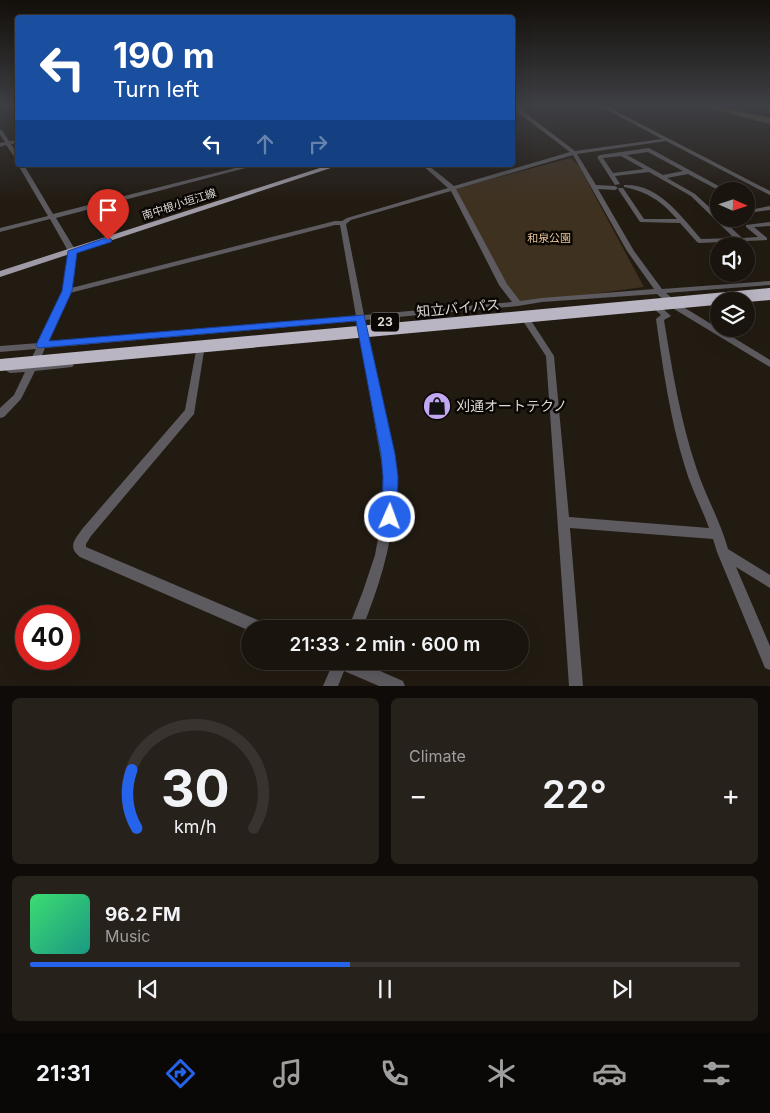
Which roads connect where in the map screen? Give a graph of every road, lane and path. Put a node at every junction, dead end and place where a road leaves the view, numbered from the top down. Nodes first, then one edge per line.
1 (5, 138) edge
2 (555, 138) edge
3 (662, 138) edge
4 (666, 140) junction
5 (15, 142) edge
6 (8, 143) junction
7 (0, 145) edge
8 (574, 153) junction
9 (622, 154) junction
10 (15, 155) edge
11 (22, 167) edge
12 (246, 167) edge
13 (330, 167) edge
14 (427, 167) edge
15 (650, 170) junction
16 (688, 172) junction
17 (611, 175) junction
18 (661, 177) junction
19 (710, 184) edge
20 (593, 186) junction
21 (618, 186) junction
22 (453, 189) junction
23 (770, 193) edge
24 (770, 208) edge
25 (755, 211) edge
26 (52, 216) junction
27 (681, 221) junction
28 (343, 223) junction
29 (770, 224) edge
30 (0, 230) edge
31 (737, 237) edge
32 (755, 239) edge
33 (710, 240) edge
34 (72, 251) junction
35 (0, 274) edge
36 (770, 283) edge
37 (770, 286) edge
38 (67, 291) junction
39 (660, 292) junction
40 (770, 294) edge
41 (770, 298) edge
42 (755, 299) edge
43 (518, 304) junction
44 (710, 304) edge
45 (676, 307) junction
46 (658, 308) junction
47 (361, 318) junction
48 (527, 321) junction
49 (364, 336) junction
50 (42, 345) junction
51 (0, 349) edge
52 (200, 352) junction
53 (0, 357) edge
54 (770, 364) edge
55 (0, 365) edge
56 (31, 368) junction
57 (0, 371) edge
58 (0, 414) edge
59 (562, 522) junction
60 (718, 534) junction
61 (723, 552) junction
62 (770, 582) edge
63 (241, 620) edge
64 (359, 620) edge
65 (770, 663) edge
66 (336, 670) edge
67 (361, 670) edge
68 (330, 686) edge
69 (398, 686) edge
70 (576, 686) edge

1 - 6 street
2 - 8 street
3 - 4 street
4 - 8 street
4 - 23 street
5 - 6 street
6 - 7 street
6 - 10 street
8 - 20 street
8 - 22 street
9 - 15 street
9 - 16 street
9 - 17 street
11 - 26 street
12 - 26 street
13 - 34 main road, 南中根小垣江線
14 - 22 street
15 - 17 street
15 - 18 street
16 - 18 street
16 - 19 street
17 - 21 street
18 - 31 street
20 - 21 street
20 - 39 street
21 - 27 street
21 - 27 street
22 - 28 street
22 - 43 street
24 - 25 street
26 - 30 street
26 - 34 street
27 - 33 street
28 - 38 street
28 - 47 street
29 - 32 street
34 - 35 main road, 南中根小垣江線
34 - 38 street
36 - 39 street
37 - 53 highway, 知立バイパス / 23
38 - 50 street
39 - 43 street
39 - 45 street
40 - 55 highway, 知立バイパス / 23, bridge
41 - 42 street
43 - 47 street
44 - 45 street
45 - 46 street
45 - 54 street
46 - 48 street
46 - 60 street
47 - 49 street
47 - 50 street
48 - 49 street
48 - 59 street
49 - 52 street
49 - 64 street
50 - 51 street
50 - 56 street
52 - 56 street
52 - 63 street
56 - 57 street
56 - 58 street
59 - 60 street
59 - 70 street
60 - 61 street
61 - 62 street
61 - 65 street
66 - 68 street
67 - 69 street

